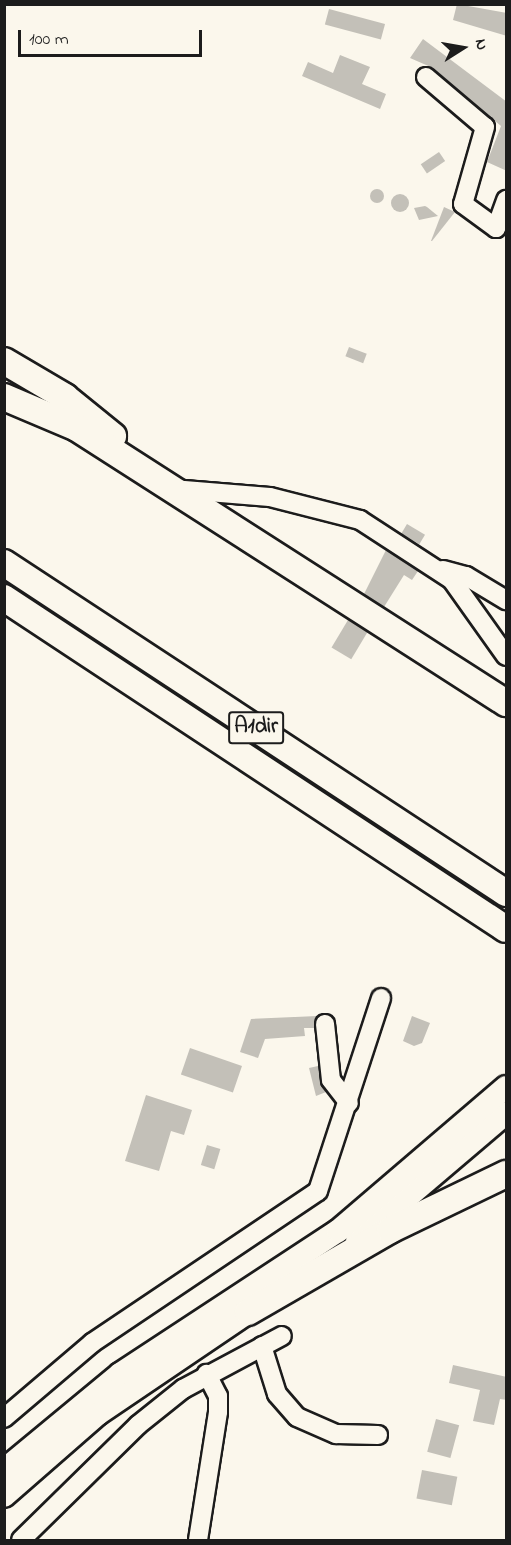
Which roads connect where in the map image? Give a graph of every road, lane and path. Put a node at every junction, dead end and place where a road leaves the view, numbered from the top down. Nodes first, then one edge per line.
1 (426, 77) dead end
2 (507, 200) edge
3 (4, 361) edge
4 (4, 397) edge
5 (171, 489) junction
6 (4, 563) edge
7 (441, 570) junction
8 (4, 598) edge
9 (507, 600) edge
10 (507, 656) edge
11 (507, 703) edge
12 (507, 893) edge
13 (507, 928) edge
14 (381, 998) dead end
15 (325, 1024) dead end
16 (507, 1088) edge
17 (349, 1103) junction
18 (507, 1113) edge
19 (430, 1168) junction
20 (507, 1174) edge
21 (248, 1312) junction
22 (282, 1336) dead end
23 (262, 1346) junction
24 (207, 1374) junction
25 (4, 1418) edge
26 (378, 1436) dead end
27 (4, 1470) edge
28 (4, 1496) edge
29 (21, 1540) edge
30 (198, 1540) edge

1 - 2 street
3 - 5 highway
4 - 5 highway
5 - 7 street
5 - 11 highway
6 - 12 highway, A1dir
7 - 9 street
7 - 10 street
8 - 13 highway, A1dir
14 - 17 street
15 - 17 street
16 - 19 main road
17 - 25 street
18 - 19 main road
19 - 21 main road
19 - 27 main road
20 - 21 highway
21 - 28 main road
22 - 23 street
23 - 24 street
23 - 26 street
24 - 29 street
24 - 30 street

